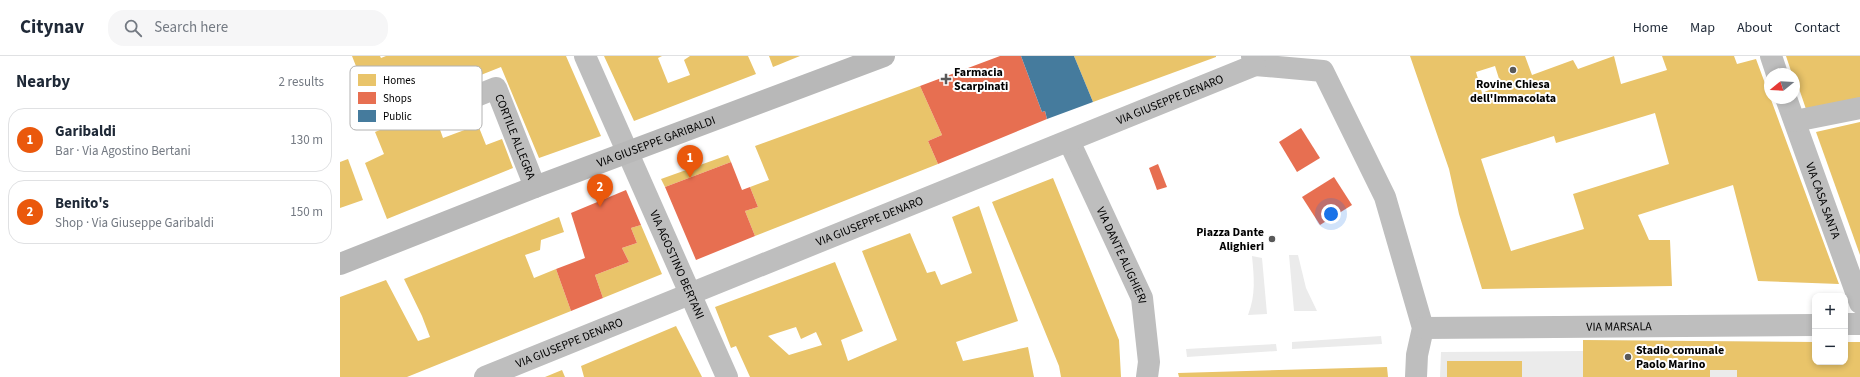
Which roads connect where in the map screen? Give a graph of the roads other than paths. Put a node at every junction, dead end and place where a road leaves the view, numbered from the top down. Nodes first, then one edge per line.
1 (585, 56) edge
2 (884, 56) edge
3 (1771, 56) edge
4 (1254, 60) edge
5 (1775, 68) edge
6 (482, 94) edge
7 (1788, 104) edge
8 (1860, 108) edge
9 (1795, 121) junction
10 (1069, 141) junction
11 (628, 152) junction
12 (535, 187) junction
13 (340, 264) edge
14 (690, 293) junction
15 (1860, 303) edge
16 (1848, 324) edge
17 (1860, 324) edge
18 (1812, 325) edge
19 (1423, 328) junction
20 (484, 377) edge
21 (727, 377) edge
22 (1147, 377) edge
23 (1416, 377) edge

1 - 11 street, VIA AGOSTINO BERTANI
2 - 11 main road, VIA GIUSEPPE GARIBALDI
3 - 5 street
4 - 10 street, VIA GIUSEPPE DENARO
4 - 19 street
6 - 12 street, CORTILE ALLEGRA
7 - 9 street, VIA CASA SANTA
8 - 9 street
9 - 15 street, VIA CASA SANTA
10 - 14 street, VIA GIUSEPPE DENARO
10 - 22 street, VIA DANTE ALIGHIERI
11 - 12 main road, VIA GIUSEPPE GARIBALDI
11 - 14 street, VIA AGOSTINO BERTANI
12 - 13 main road, VIA GIUSEPPE GARIBALDI
14 - 20 street, VIA GIUSEPPE DENARO
14 - 21 street, VIA AGOSTINO BERTANI
16 - 17 street
18 - 19 street, VIA MARSALA
19 - 23 street

